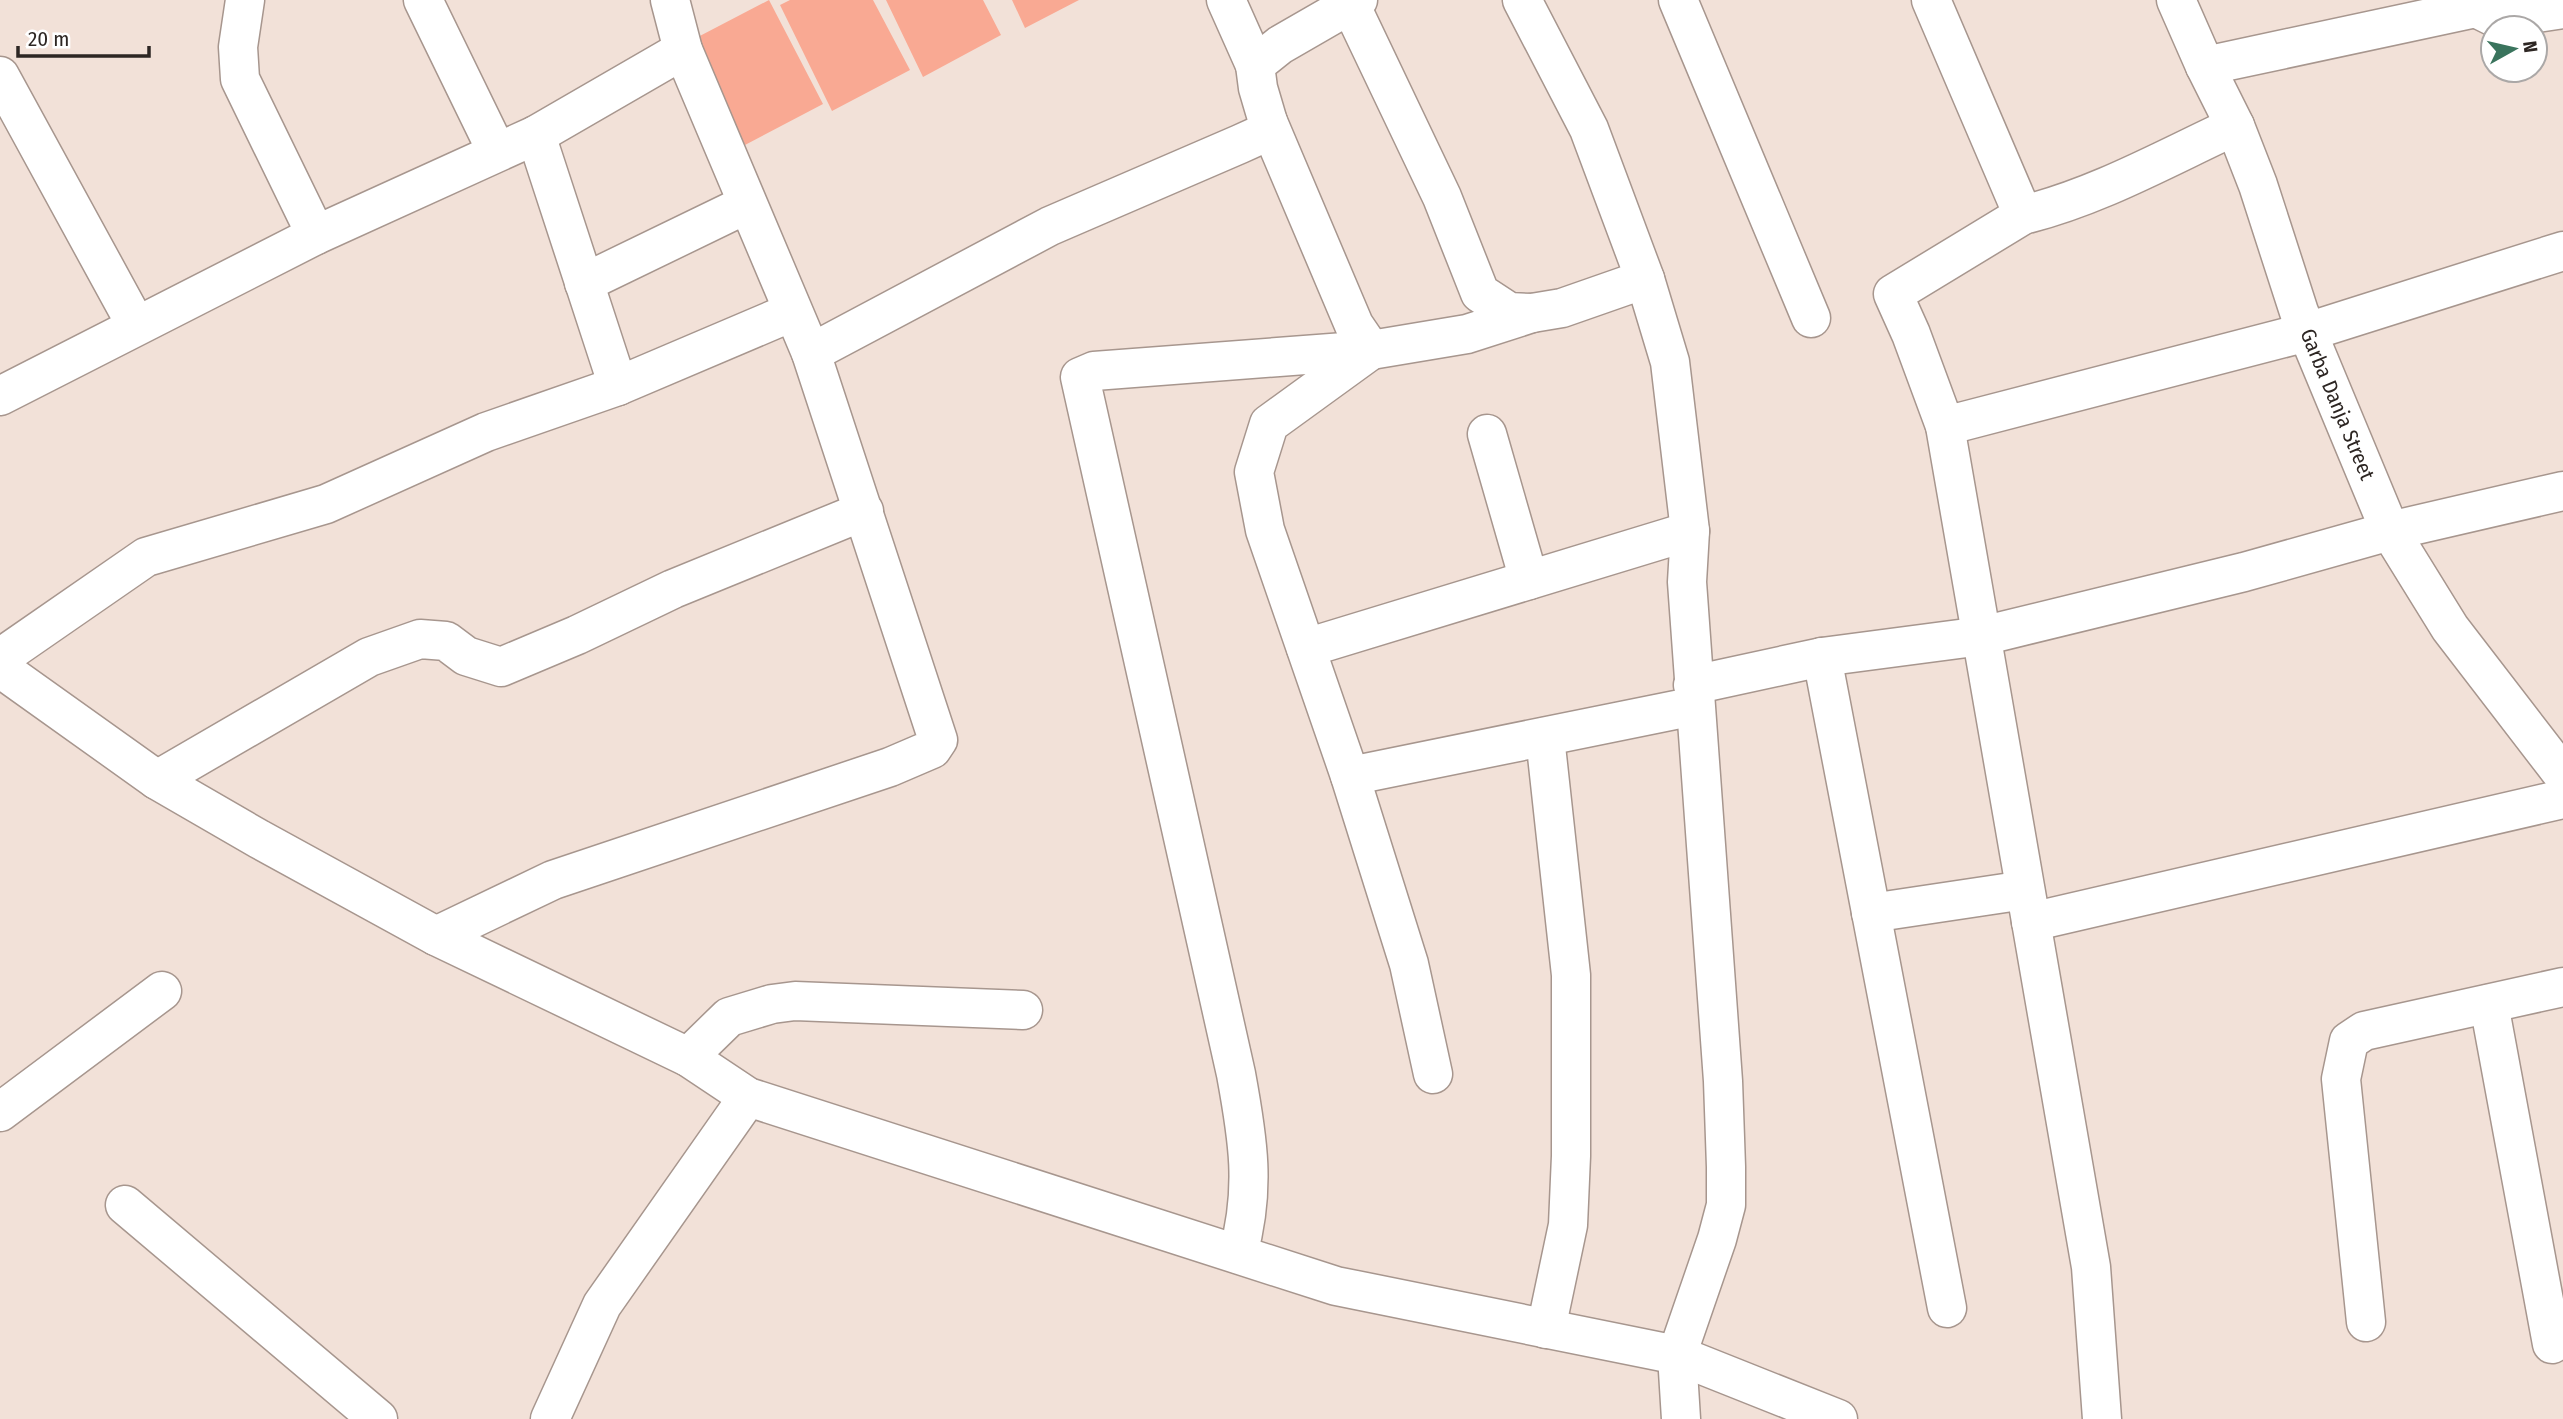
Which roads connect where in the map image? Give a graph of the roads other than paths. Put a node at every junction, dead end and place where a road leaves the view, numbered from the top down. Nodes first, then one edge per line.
1 (245, 0) edge
2 (423, 0) edge
3 (670, 0) edge
4 (1226, 0) edge
5 (1522, 0) edge
6 (1678, 0) edge
7 (1931, 0) edge
8 (2176, 0) edge
9 (1354, 2) edge
10 (2475, 4) edge
11 (2563, 9) edge
12 (683, 50) junction
13 (1255, 65) junction
14 (2205, 66) junction
15 (0, 76) edge
16 (1268, 122) junction
17 (2235, 126) junction
18 (536, 135) junction
19 (497, 152) junction
20 (747, 204) junction
21 (2023, 215) junction
22 (316, 235) junction
23 (2563, 251) edge
24 (1645, 279) junction
25 (584, 283) junction
26 (792, 312) junction
27 (1532, 313) junction
28 (1811, 318) dead end
29 (136, 325) junction
30 (2306, 332) junction
31 (1371, 351) junction
32 (811, 353) junction
33 (618, 386) junction
34 (0, 396) edge
35 (1945, 426) junction
36 (1487, 435) dead end
37 (2563, 491) edge
38 (864, 510) junction
39 (2390, 530) junction
40 (1690, 531) junction
41 (1529, 580) junction
42 (1982, 636) junction
43 (1306, 648) junction
44 (1822, 657) junction
45 (0, 658) edge
46 (0, 668) edge
47 (1694, 695) junction
48 (1545, 737) junction
49 (2563, 775) edge
50 (1350, 776) junction
51 (157, 780) junction
52 (2563, 799) edge
53 (2028, 906) junction
54 (1871, 913) junction
55 (436, 936) junction
56 (2563, 987) edge
57 (162, 991) dead end
58 (2489, 1004) junction
59 (1023, 1010) dead end
60 (688, 1057) junction
61 (1433, 1074) dead end
62 (748, 1097) junction
63 (0, 1112) edge
64 (125, 1205) dead end
65 (1238, 1254) junction
66 (1947, 1308) dead end
67 (2366, 1322) dead end
68 (1546, 1329) junction
69 (2552, 1344) dead end
70 (1677, 1355) junction
71 (378, 1419) edge
72 (550, 1419) edge
73 (1681, 1419) edge
74 (1838, 1419) edge
75 (2102, 1419) edge

1 - 22 street
2 - 19 street
3 - 12 street
4 - 13 street
5 - 24 street
6 - 28 street
7 - 21 street
8 - 14 street, Garba Danja Street
9 - 13 street
9 - 27 street
10 - 11 street
10 - 14 street
12 - 18 street
12 - 20 street
13 - 16 street
14 - 17 street, Garba Danja Street
15 - 29 street
16 - 31 street
16 - 32 street
17 - 21 street
17 - 30 street, Garba Danja Street
18 - 19 street
18 - 25 street
19 - 22 street
20 - 25 street
20 - 26 street
21 - 35 street
22 - 29 street
23 - 30 street
24 - 27 street
24 - 40 street
25 - 33 street
26 - 32 street
26 - 33 street
27 - 31 street
29 - 34 street
30 - 35 street
30 - 39 street, Garba Danja Street
31 - 43 street
31 - 65 street
32 - 38 street
33 - 45 street
35 - 42 street
36 - 41 street
37 - 39 street
38 - 51 street
38 - 55 street
39 - 42 street
39 - 49 street, Garba Danja Street
40 - 41 street
40 - 47 street
41 - 43 street
42 - 44 street
42 - 53 street
43 - 50 street
44 - 47 street
44 - 54 street
46 - 51 street
47 - 48 street
47 - 70 street
48 - 50 street
48 - 68 street
50 - 61 street
51 - 55 street
52 - 53 street
53 - 54 street
53 - 75 street
54 - 66 street
55 - 60 street
56 - 58 street
57 - 63 street
58 - 67 street
58 - 69 street
59 - 60 street
60 - 62 street
62 - 65 street
62 - 72 street
64 - 71 street
65 - 68 street
68 - 70 street
70 - 73 street
70 - 74 street

